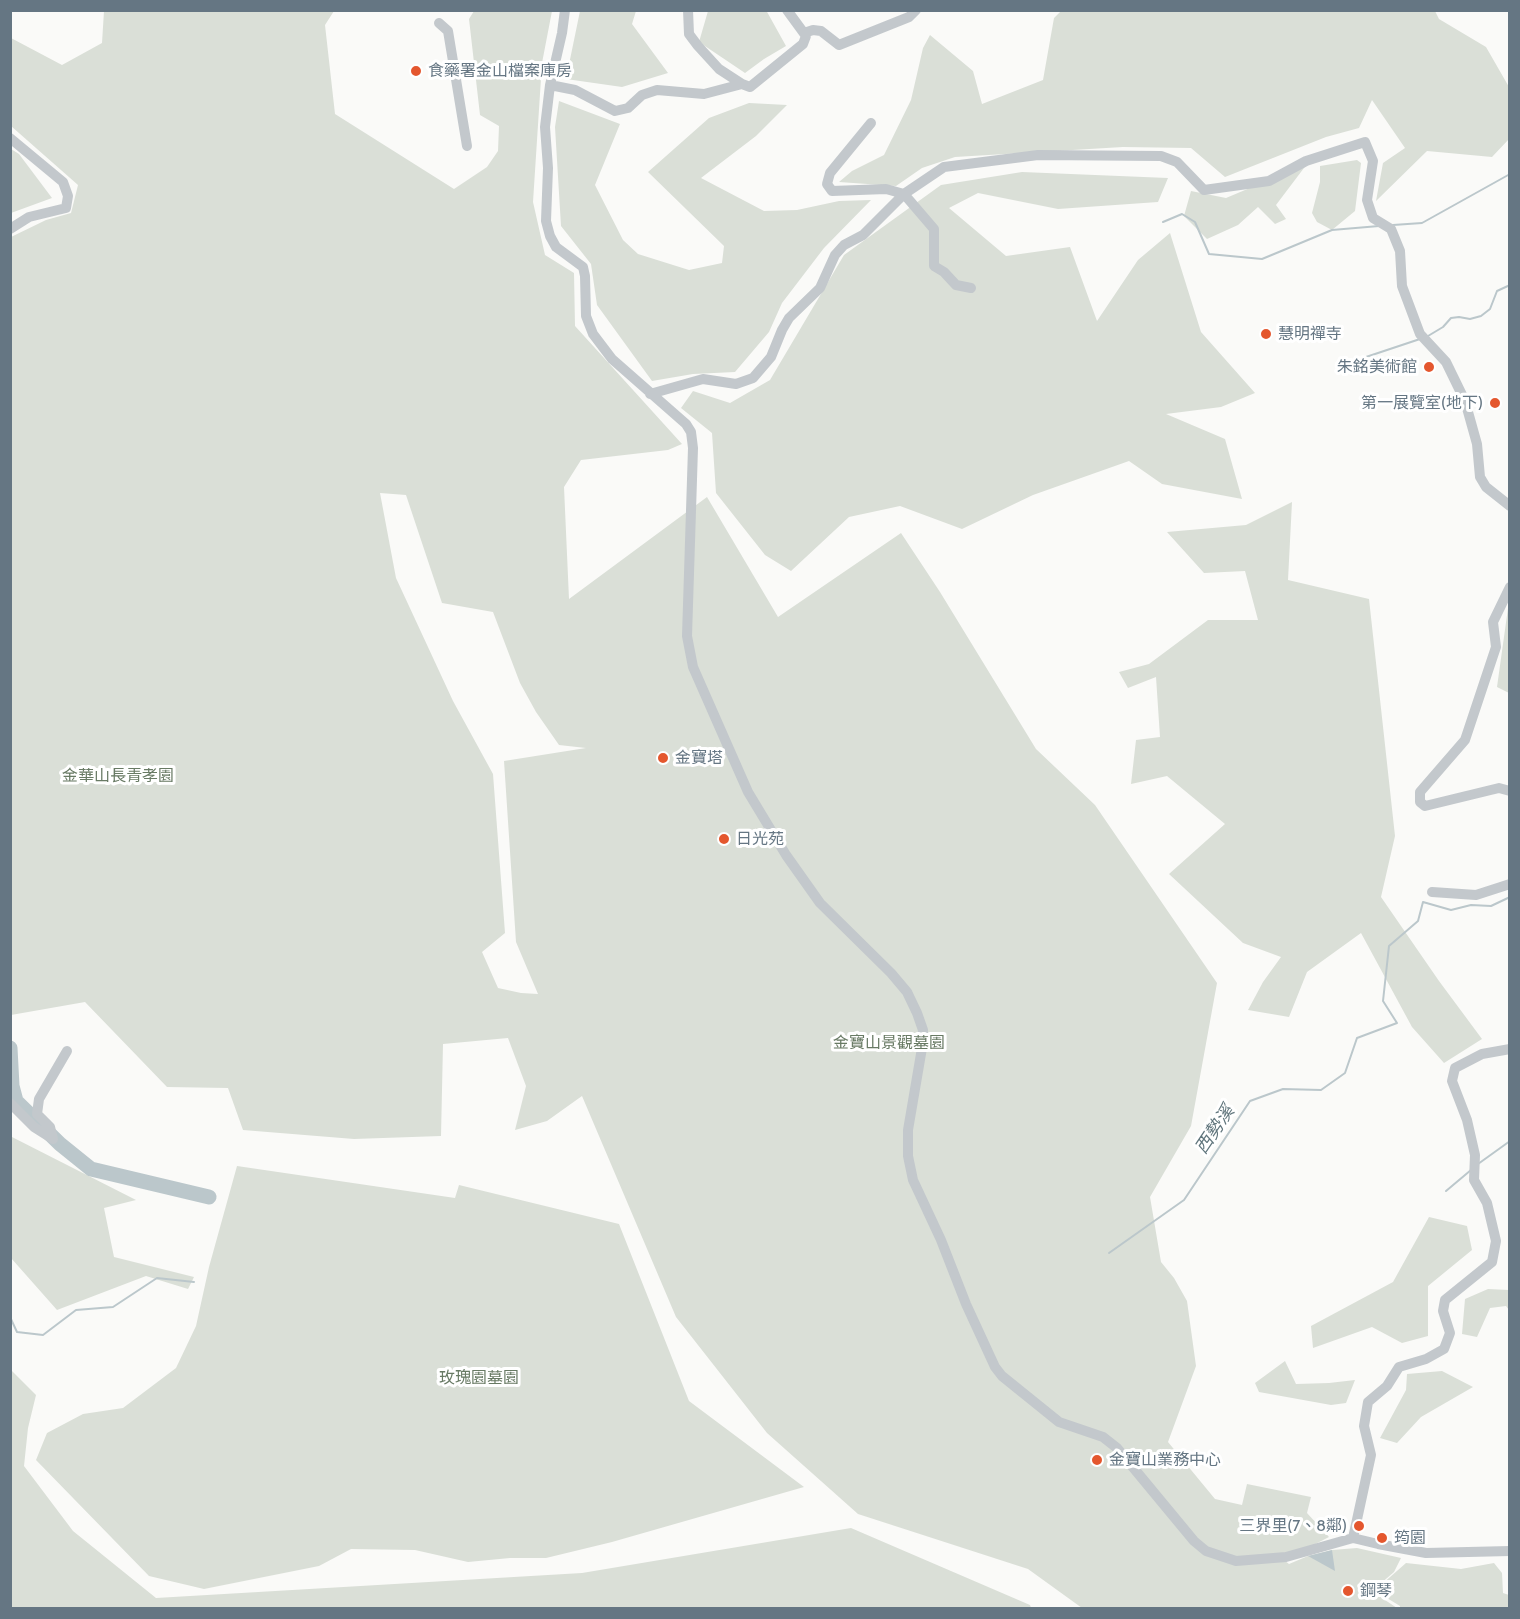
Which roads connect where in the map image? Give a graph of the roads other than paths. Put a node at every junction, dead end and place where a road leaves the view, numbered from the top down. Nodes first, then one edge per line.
1 (565, 10) edge
2 (688, 10) edge
3 (786, 10) edge
4 (916, 10) edge
5 (439, 23) dead end
6 (804, 33) junction
7 (742, 84) junction
8 (550, 85) junction
9 (871, 123) dead end
10 (10, 138) edge
11 (467, 147) dead end
12 (904, 194) junction
13 (10, 229) edge
14 (971, 288) dead end
15 (650, 394) junction
16 (1509, 506) edge
17 (1509, 586) edge
18 (1509, 791) edge
19 (1509, 884) edge
20 (1432, 892) dead end
21 (1509, 1049) edge
22 (67, 1051) dead end
23 (10, 1103) edge
24 (1353, 1538) junction
25 (1509, 1551) edge

1 - 8 street
2 - 7 street
3 - 6 street
4 - 6 street
5 - 11 street
6 - 7 street
7 - 8 street
8 - 15 street
9 - 12 street
10 - 13 street
12 - 14 street
12 - 15 street
12 - 16 street
15 - 24 street
17 - 18 street
19 - 20 street
21 - 24 street
22 - 23 street
24 - 25 street

